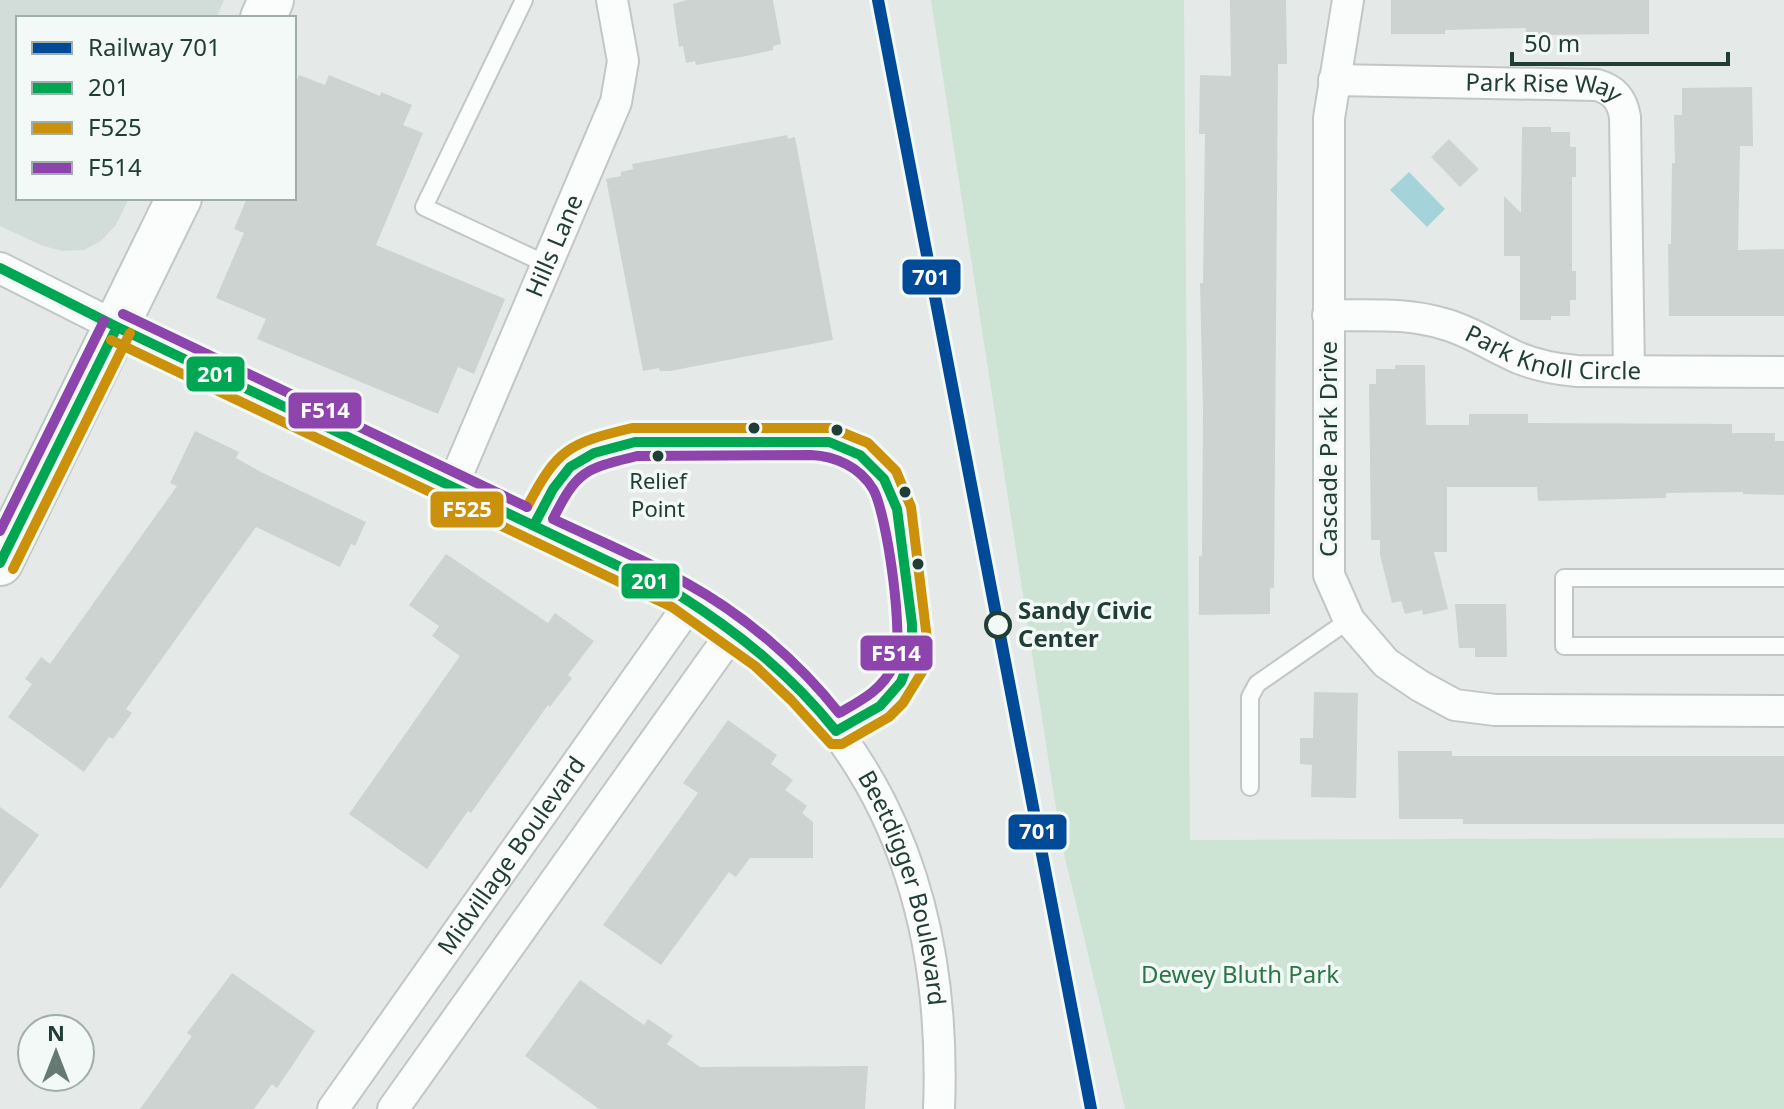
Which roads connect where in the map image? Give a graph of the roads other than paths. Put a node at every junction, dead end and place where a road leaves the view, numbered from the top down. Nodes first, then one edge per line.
1 (524, 0) edge
2 (612, 0) edge
3 (1348, 0) edge
4 (1334, 80) junction
5 (178, 200) edge
6 (546, 264) junction
7 (0, 268) edge
8 (1328, 315) junction
9 (117, 327) junction
10 (1629, 371) junction
11 (1784, 372) edge
12 (452, 487) junction
13 (534, 525) junction
14 (0, 563) edge
15 (1784, 578) edge
16 (691, 602) junction
17 (1349, 620) junction
18 (734, 630) junction
19 (1784, 646) edge
20 (1784, 711) edge
21 (836, 731) junction
22 (1250, 787) dead end
23 (333, 1109) edge
24 (393, 1109) edge
25 (939, 1109) edge

1 - 6 lane
2 - 6 street, Hills Lane
3 - 4 street, Cascade Park Drive
4 - 8 street, Cascade Park Drive
4 - 10 street, Park Rise Way
5 - 9 main road
6 - 12 street, Hills Lane
7 - 9 street, Beetdigger Boulevard
8 - 10 street, Park Knoll Circle
8 - 17 street, Cascade Park Drive
9 - 12 street, Beetdigger Boulevard
9 - 14 main road
10 - 11 street, Park Knoll Circle
12 - 13 street, Beetdigger Boulevard
13 - 16 street, Beetdigger Boulevard
13 - 21 lane
15 - 19 lane
16 - 18 street, Beetdigger Boulevard
16 - 23 street, Midvillage Boulevard
17 - 20 street, Cascade Park Drive
17 - 22 lane
18 - 21 street, Beetdigger Boulevard
18 - 24 street, Midvillage Boulevard
21 - 25 street, Beetdigger Boulevard

